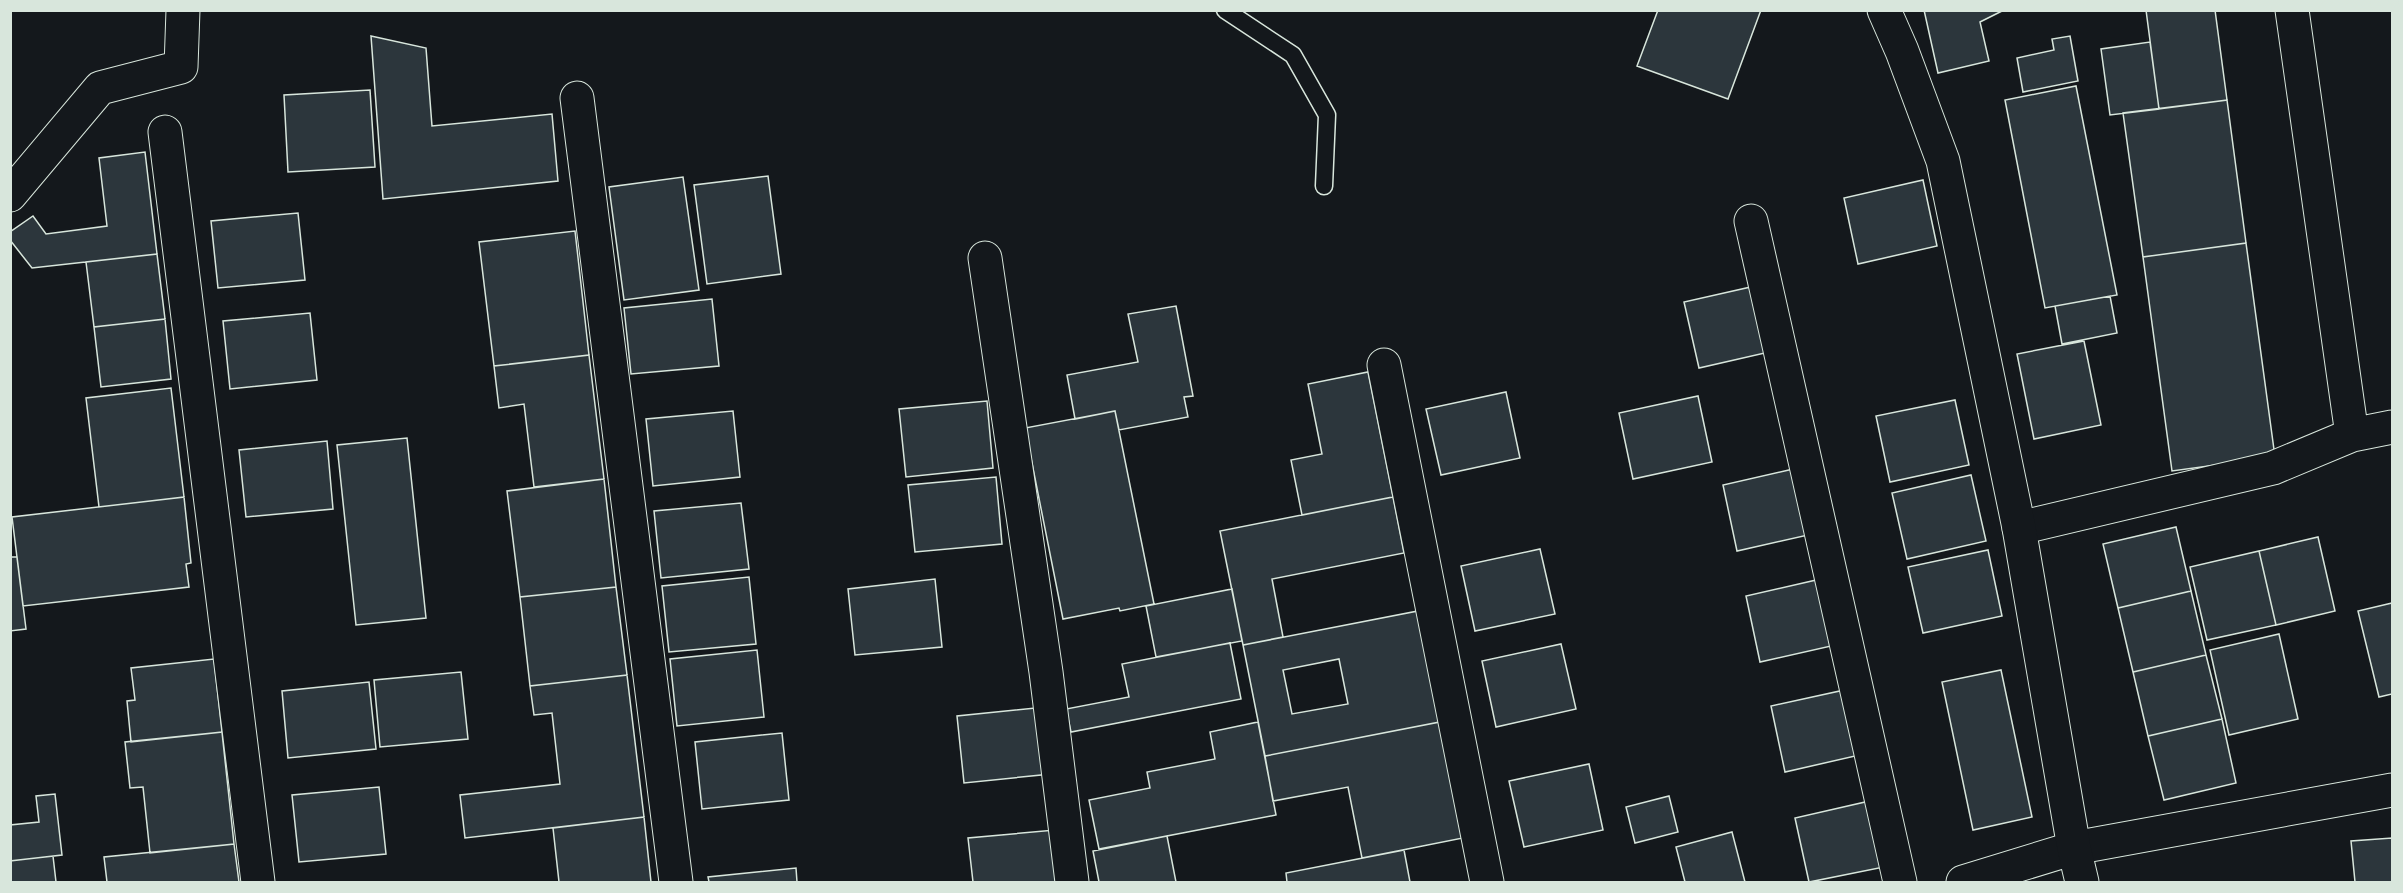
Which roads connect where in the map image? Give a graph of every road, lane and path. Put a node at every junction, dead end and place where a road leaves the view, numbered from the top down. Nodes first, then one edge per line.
1 (183, 10) edge
2 (1225, 10) edge
3 (1884, 10) edge
4 (2292, 10) edge
5 (578, 98) dead end
6 (165, 132) dead end
7 (1324, 186) dead end
8 (10, 195) edge
9 (1751, 221) dead end
10 (985, 258) dead end
11 (1384, 365) dead end
12 (2392, 427) edge
13 (2352, 435) junction
14 (2019, 528) junction
15 (2392, 790) edge
16 (2074, 848) junction
17 (258, 882) edge
18 (675, 882) edge
19 (1072, 882) edge
20 (1487, 882) edge
21 (1900, 882) edge
22 (1963, 882) edge
23 (2082, 882) edge

1 - 8 street
2 - 7 lane
3 - 14 street
4 - 13 street
5 - 18 street
6 - 17 street
9 - 21 street
10 - 19 street
11 - 20 street
12 - 13 street
13 - 14 street
14 - 16 street
15 - 16 street
16 - 22 street
16 - 23 street

